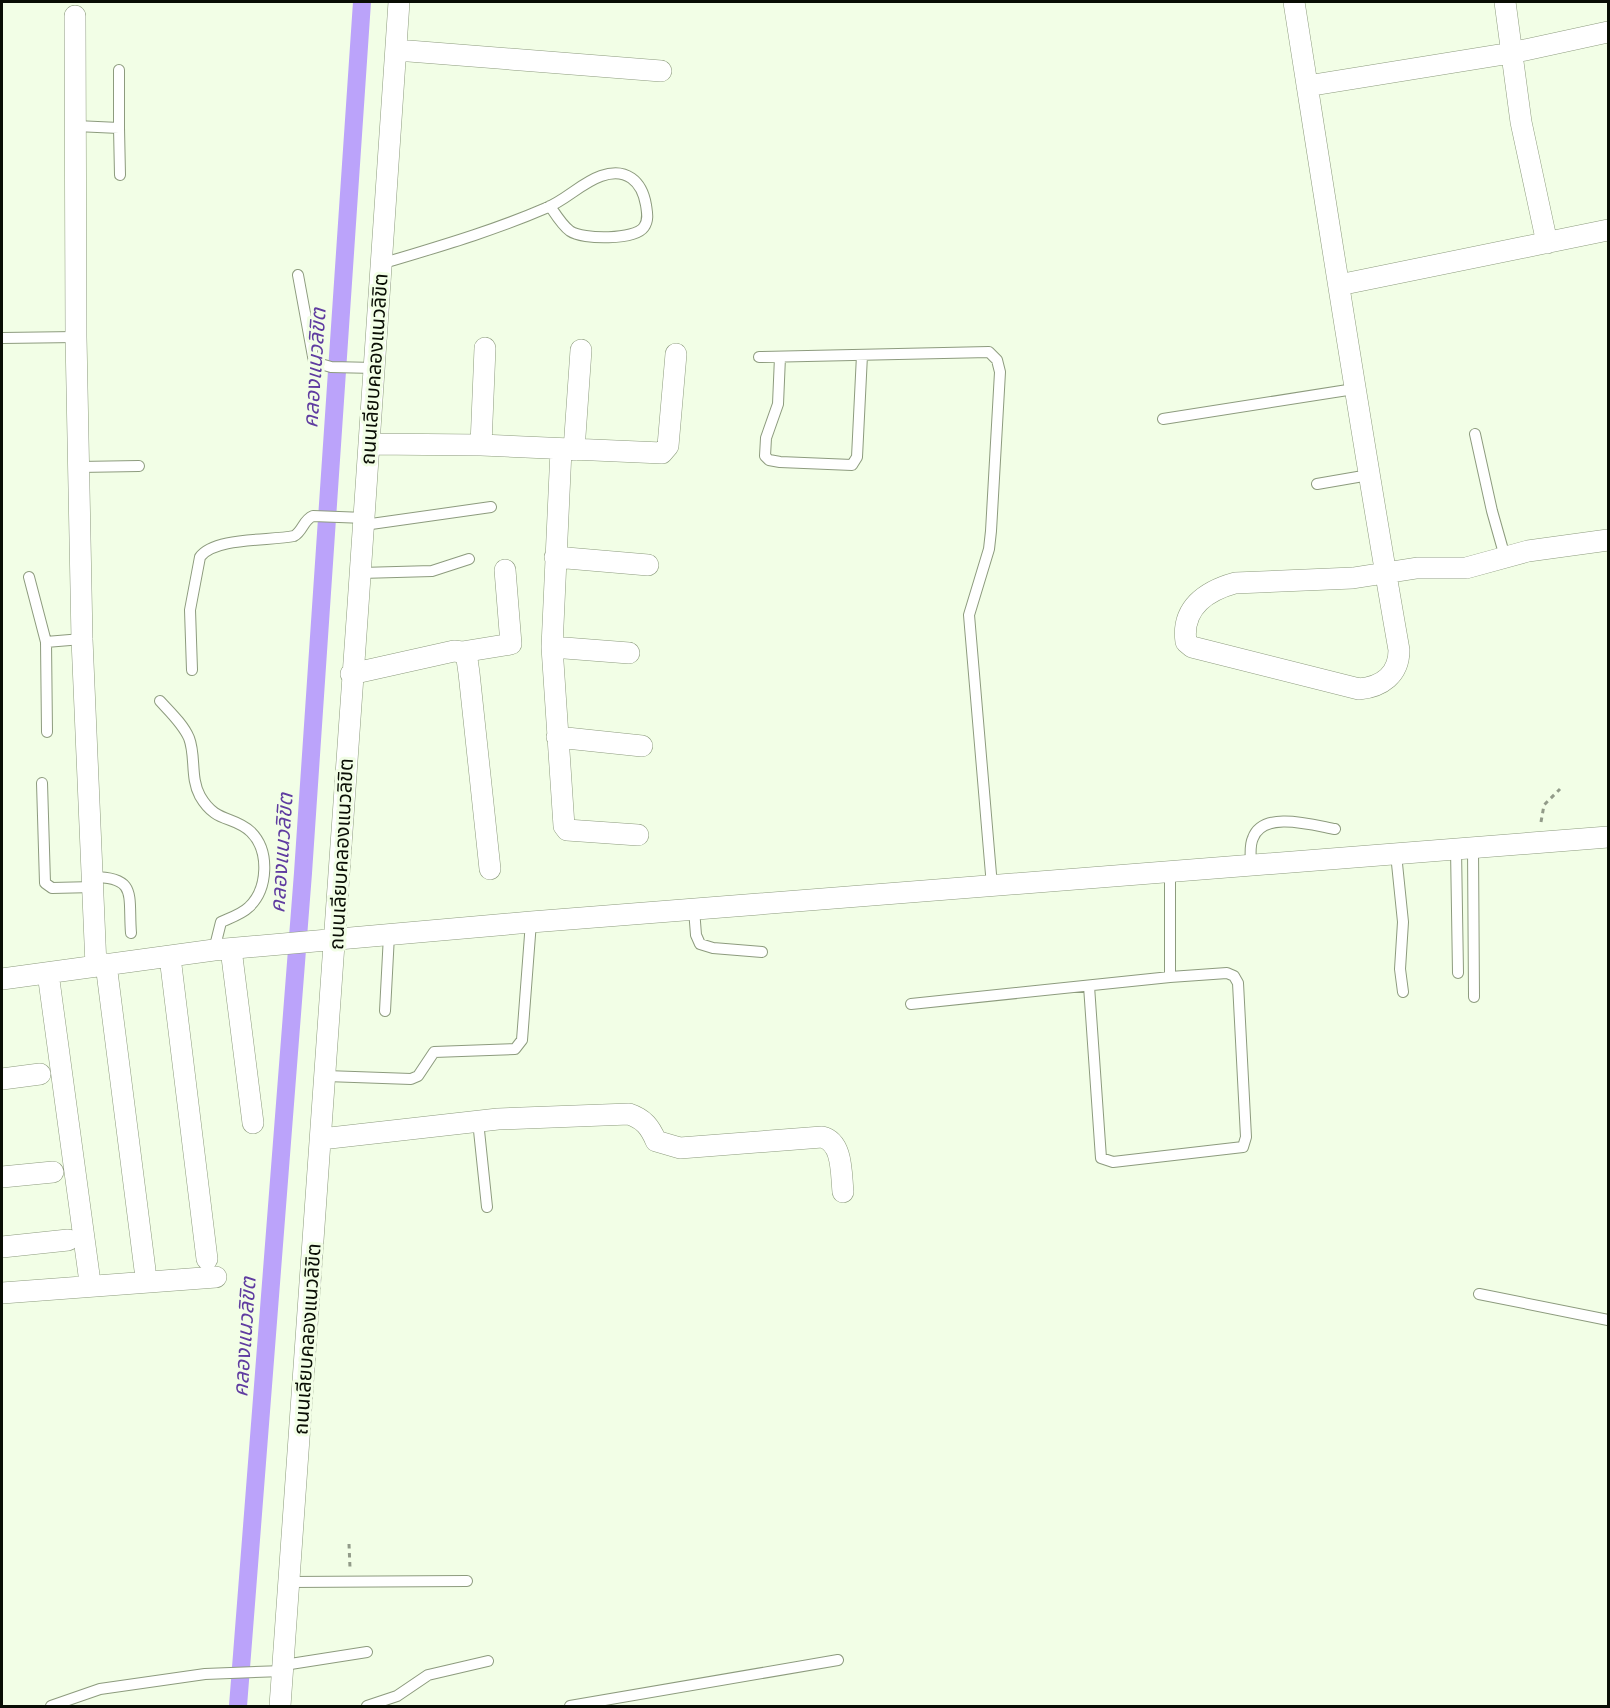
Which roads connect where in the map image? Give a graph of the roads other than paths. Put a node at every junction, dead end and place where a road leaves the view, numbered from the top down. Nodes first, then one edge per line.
1 (399, 2) edge
2 (1294, 2) edge
3 (1505, 2) edge
4 (75, 16) dead end
5 (1608, 32) edge
6 (396, 50) junction
7 (1511, 53) junction
8 (118, 70) dead end
9 (661, 71) dead end
10 (1307, 86) junction
11 (76, 126) junction
12 (119, 128) junction
13 (120, 175) dead end
14 (550, 207) junction
15 (1608, 230) edge
16 (1547, 243) junction
17 (381, 264) junction
18 (298, 275) dead end
19 (1339, 285) junction
20 (76, 337) junction
21 (2, 338) edge
22 (485, 348) dead end
23 (580, 350) dead end
24 (676, 354) dead end
25 (862, 355) junction
26 (759, 357) dead end
27 (780, 357) junction
28 (367, 368) junction
29 (1354, 389) junction
30 (1163, 419) dead end
31 (1475, 434) dead end
32 (369, 444) junction
33 (481, 445) junction
34 (568, 450) junction
35 (139, 466) dead end
36 (80, 467) junction
37 (1369, 475) junction
38 (1317, 484) dead end
39 (491, 507) dead end
40 (359, 520) junction
41 (1608, 540) edge
42 (1505, 556) junction
43 (555, 557) junction
44 (469, 559) dead end
45 (648, 565) dead end
46 (505, 570) dead end
47 (1385, 571) junction
48 (361, 573) junction
49 (29, 577) dead end
50 (82, 639) junction
51 (46, 642) junction
52 (552, 647) junction
53 (462, 652) junction
54 (629, 653) dead end
55 (192, 670) dead end
56 (351, 674) junction
57 (160, 701) dead end
58 (46, 732) dead end
59 (557, 737) junction
60 (642, 746) dead end
61 (42, 783) dead end
62 (1335, 829) dead end
63 (638, 835) dead end
64 (1608, 837) edge
65 (1465, 848) junction
66 (1396, 854) junction
67 (1251, 866) junction
68 (490, 868) dead end
69 (1170, 873) junction
70 (93, 882) junction
71 (992, 886) junction
72 (694, 909) junction
73 (531, 922) junction
74 (131, 933) dead end
75 (389, 935) junction
76 (326, 941) junction
77 (222, 950) junction
78 (762, 952) dead end
79 (170, 957) junction
80 (101, 965) junction
81 (48, 973) junction
82 (1458, 974) dead end
83 (1170, 977) junction
84 (2, 979) edge
85 (1089, 986) junction
86 (1403, 992) dead end
87 (1474, 997) dead end
88 (911, 1004) dead end
89 (385, 1011) dead end
90 (40, 1074) dead end
91 (326, 1076) junction
92 (2, 1079) edge
93 (478, 1121) junction
94 (253, 1123) dead end
95 (321, 1139) junction
96 (53, 1172) dead end
97 (2, 1177) edge
98 (843, 1192) dead end
99 (487, 1207) dead end
100 (68, 1240) dead end
101 (2, 1247) edge
102 (145, 1270) dead end
103 (89, 1275) dead end
104 (2, 1293) edge
105 (1479, 1294) dead end
106 (1608, 1320) edge
107 (467, 1581) dead end
108 (289, 1582) junction
109 (367, 1652) dead end
110 (838, 1660) dead end
111 (488, 1661) dead end
112 (278, 1669) junction
113 (51, 1707) edge
114 (280, 1707) edge
115 (367, 1707) edge
116 (570, 1707) edge

1 - 6 street, ถนนเลียบคลองแนวลิขิต
2 - 10 street
3 - 7 street
4 - 11 street
5 - 7 street
6 - 9 street
6 - 17 street, ถนนเลียบคลองแนวลิขิต
7 - 10 street
7 - 16 street
8 - 12 lane
10 - 19 street
11 - 12 lane
11 - 20 street
12 - 13 lane
14 - 14 lane
14 - 17 lane
15 - 16 street
16 - 19 street
17 - 28 street, ถนนเลียบคลองแนวลิขิต
18 - 28 lane
19 - 29 street
20 - 21 lane
20 - 36 street
22 - 33 street
23 - 34 street
24 - 34 street
25 - 27 lane
25 - 27 lane
25 - 71 lane
26 - 27 lane
28 - 32 street, ถนนเลียบคลองแนวลิขิต
29 - 30 lane
29 - 37 street
31 - 42 lane
32 - 33 street
32 - 40 street, ถนนเลียบคลองแนวลิขิต
33 - 34 street
34 - 43 street
35 - 36 lane
36 - 50 street
37 - 38 lane
37 - 47 street
39 - 40 lane
40 - 48 street, ถนนเลียบคลองแนวลิขิต
40 - 55 lane
41 - 42 street
42 - 47 street
43 - 45 street
43 - 52 street
44 - 48 lane
46 - 53 street
47 - 47 street
48 - 56 street, ถนนเลียบคลองแนวลิขิต
49 - 51 lane
50 - 51 lane
50 - 70 street
51 - 58 lane
52 - 54 street
52 - 59 street
53 - 56 street
53 - 68 street
56 - 76 street, ถนนเลียบคลองแนวลิขิต
57 - 77 lane
59 - 60 street
59 - 63 street
61 - 70 lane
62 - 67 lane
64 - 65 street
65 - 66 street
65 - 82 lane
65 - 87 lane
66 - 67 street
66 - 86 lane
67 - 69 street
69 - 71 street
69 - 83 lane
70 - 74 lane
70 - 80 street
71 - 72 street
72 - 73 street
72 - 78 lane
73 - 75 street
73 - 91 lane
75 - 76 street
75 - 89 lane
76 - 77 street
76 - 91 street, ถนนเลียบคลองแนวลิขิต
77 - 79 street
77 - 94 street
79 - 80 street
79 - 104 street
80 - 81 street
80 - 102 street
81 - 84 street
81 - 103 street
83 - 85 lane
83 - 85 lane
85 - 88 lane
90 - 92 street
91 - 95 street, ถนนเลียบคลองแนวลิขิต
93 - 95 street
93 - 98 street
93 - 99 lane
95 - 108 street, ถนนเลียบคลองแนวลิขิต
96 - 97 street
100 - 101 street
105 - 106 lane
107 - 108 lane
108 - 112 street, ถนนเลียบคลองแนวลิขิต
109 - 112 lane
110 - 116 lane
111 - 115 lane
112 - 113 lane
112 - 114 street, ถนนเลียบคลองแนวลิขิต

